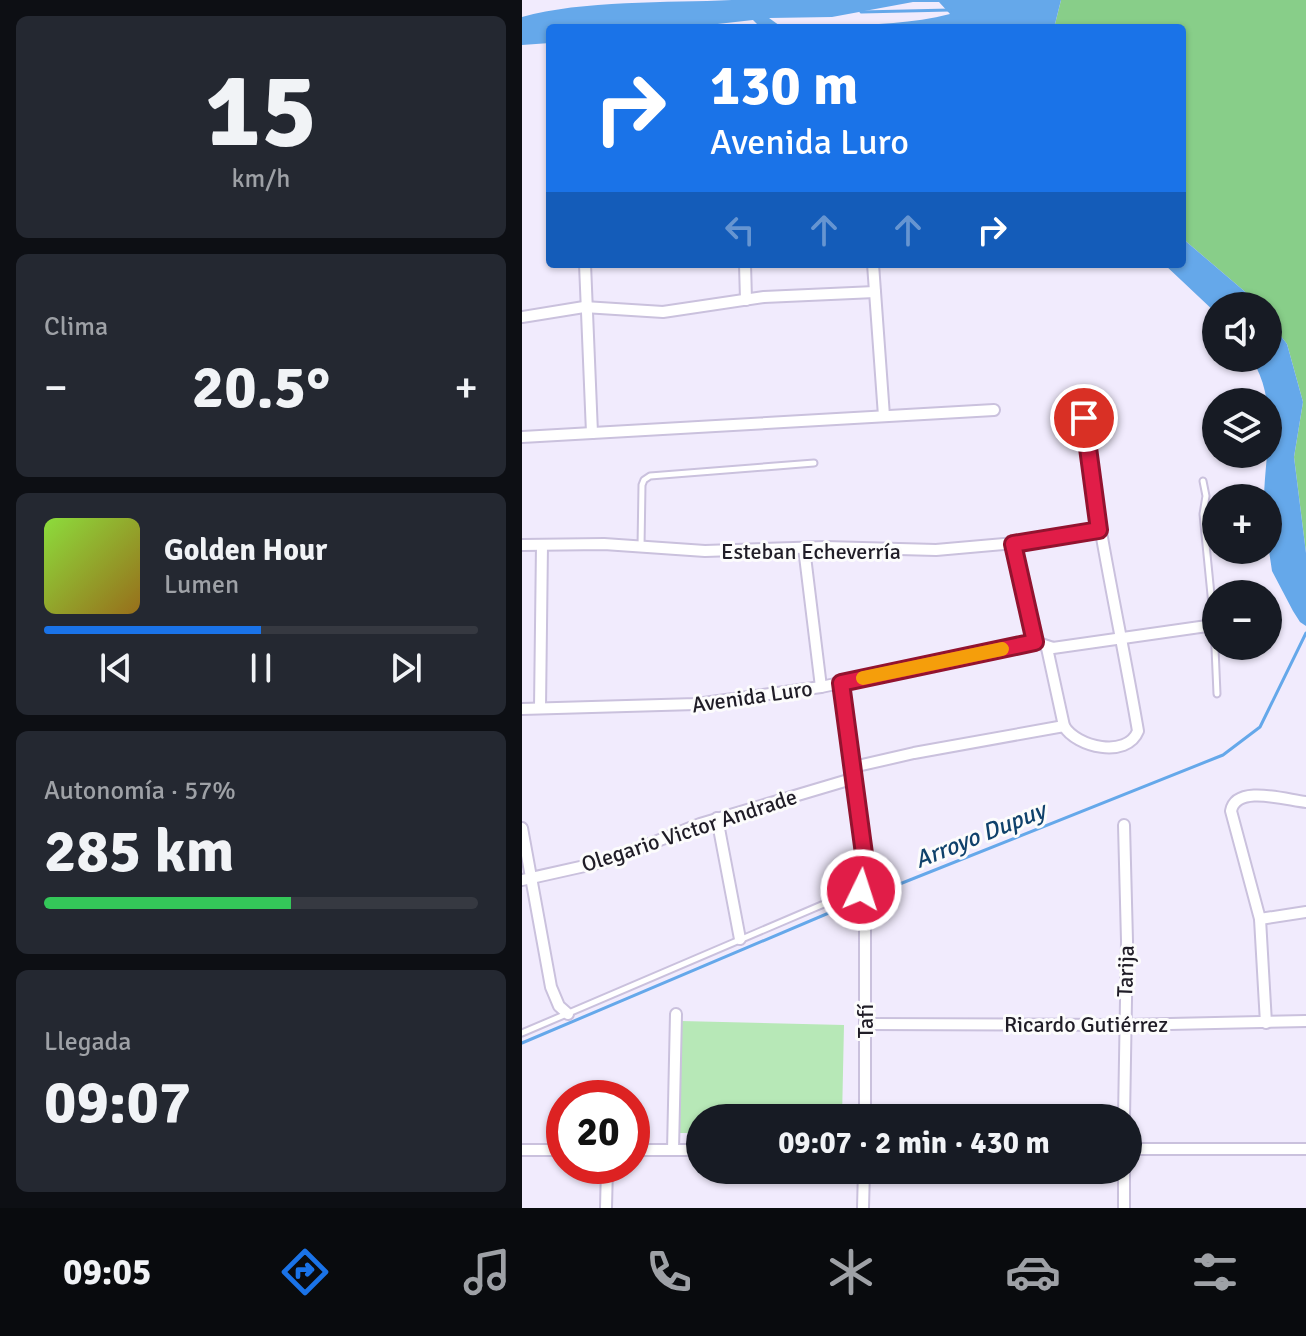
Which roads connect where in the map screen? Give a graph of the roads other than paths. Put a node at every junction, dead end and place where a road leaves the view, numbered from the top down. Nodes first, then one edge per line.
1 (585, 268) edge
2 (745, 268) edge
3 (873, 268) edge
4 (875, 292) junction
5 (746, 300) junction
6 (586, 307) junction
7 (522, 317) edge
8 (994, 410) dead end
9 (884, 416) junction
10 (1084, 418) dead end
11 (592, 433) junction
12 (522, 437) edge
13 (814, 463) dead end
14 (1203, 481) dead end
15 (1099, 530) junction
16 (1013, 544) junction
17 (522, 545) edge
18 (542, 545) junction
19 (641, 547) junction
20 (804, 548) junction
21 (1210, 580) edge
22 (1202, 627) edge
23 (1122, 638) junction
24 (1035, 642) junction
25 (1047, 648) junction
26 (1216, 660) edge
27 (841, 683) junction
28 (821, 687) junction
29 (1217, 694) dead end
30 (540, 707) junction
31 (522, 709) edge
32 (1064, 726) junction
33 (854, 772) junction
34 (1306, 802) edge
35 (717, 818) junction
36 (1124, 825) dead end
37 (522, 828) edge
38 (528, 879) edge
39 (866, 886) joint
40 (1306, 912) edge
41 (1260, 919) junction
42 (865, 924) dead end
43 (740, 939) junction
44 (568, 1014) junction
45 (676, 1014) dead end
46 (1306, 1021) edge
47 (1266, 1023) junction
48 (865, 1024) junction
49 (1124, 1025) junction
50 (522, 1033) edge
51 (865, 1104) edge
52 (1124, 1104) edge
53 (1142, 1149) edge
54 (1306, 1149) edge
55 (522, 1150) edge
56 (546, 1150) edge
57 (650, 1150) edge
58 (673, 1150) junction
59 (686, 1150) edge
60 (607, 1184) edge
61 (864, 1184) edge
62 (1124, 1184) edge
63 (606, 1208) edge
64 (863, 1208) edge
65 (1124, 1208) edge

1 - 6 street
2 - 5 street
3 - 4 street
4 - 5 street
4 - 9 street
5 - 6 street
6 - 7 street
6 - 11 street
8 - 9 street
9 - 11 street
10 - 15 street
11 - 12 street
13 - 19 lane
14 - 21 lane
15 - 16 street, Esteban Echeverría
15 - 23 street
16 - 20 street, Esteban Echeverría
16 - 24 street
17 - 18 street, Esteban Echeverría
18 - 19 street, Esteban Echeverría
18 - 30 street
19 - 20 street, Esteban Echeverría
20 - 28 street
22 - 23 street
23 - 25 street
23 - 32 street
24 - 25 street
24 - 27 street, Avenida Luro
25 - 32 street
26 - 29 lane
27 - 28 street, Avenida Luro
27 - 33 street
28 - 30 street, Avenida Luro
30 - 31 street, Avenida Luro
32 - 33 street, Olegario Victor Andrade
33 - 35 street, Olegario Victor Andrade
33 - 39 street
34 - 41 street
35 - 38 street, Olegario Victor Andrade
35 - 43 street
36 - 49 street, Tarija
37 - 38 street
38 - 44 street
39 - 43 lane
40 - 41 street
41 - 47 street
42 - 48 street, Tafí
43 - 44 lane
44 - 50 lane
45 - 58 street
46 - 47 street, Ricardo Gutiérrez
47 - 49 street, Ricardo Gutiérrez
48 - 49 street, Ricardo Gutiérrez
48 - 51 street, Tafí
49 - 52 street, Tarija
53 - 54 street
55 - 56 street
57 - 58 street
58 - 59 street
60 - 63 street
61 - 64 street
62 - 65 street

